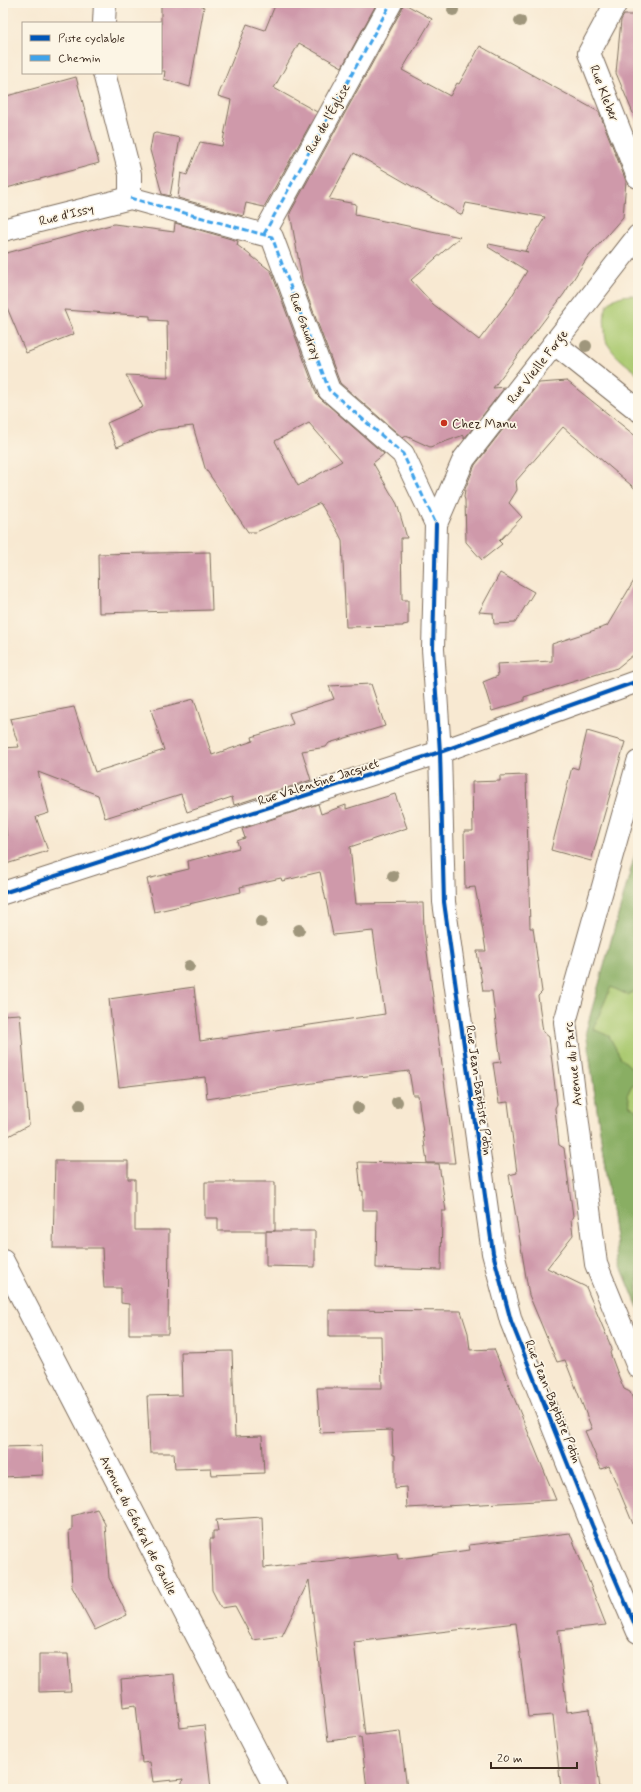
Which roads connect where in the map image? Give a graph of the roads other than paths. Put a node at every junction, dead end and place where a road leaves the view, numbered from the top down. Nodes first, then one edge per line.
1 (105, 3) edge
2 (391, 3) edge
3 (616, 3) edge
4 (104, 22) edge
5 (104, 74) edge
6 (638, 177) edge
7 (130, 198) junction
8 (3, 230) edge
9 (264, 234) junction
10 (638, 236) edge
11 (554, 344) junction
12 (638, 410) edge
13 (436, 524) junction
14 (638, 681) edge
15 (440, 752) junction
16 (638, 762) edge
17 (3, 893) edge
18 (3, 1261) edge
19 (638, 1367) edge
20 (638, 1632) edge
21 (276, 1789) edge

1 - 4 street
2 - 9 street, Rue de l'Église
3 - 6 street, Rue Kleber
5 - 7 street
7 - 8 street, Rue d'Issy
7 - 9 street
9 - 13 street, Rue Gaudray
10 - 11 street, Rue Vieille Forge
11 - 12 street
11 - 13 street, Rue Vieille Forge
13 - 15 street, Rue Jean-Baptiste Potin
14 - 15 street, Rue Valentine Jacquet
15 - 17 street, Rue Valentine Jacquet
15 - 20 street, Rue Jean-Baptiste Potin
16 - 19 street, Avenue du Parc
18 - 21 street, Avenue du Général de Gaulle

